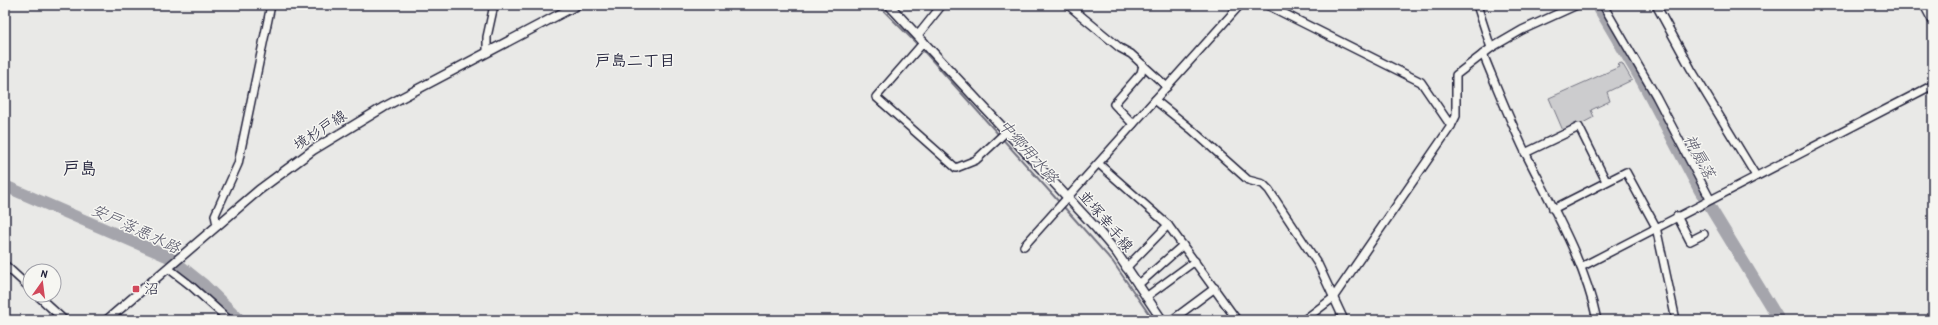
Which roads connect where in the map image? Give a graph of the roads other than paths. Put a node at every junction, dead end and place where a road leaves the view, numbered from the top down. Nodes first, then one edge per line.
1 (271, 5) edge
2 (494, 5) edge
3 (562, 5) edge
4 (577, 5) edge
5 (889, 5) edge
6 (942, 5) edge
7 (1068, 5) edge
8 (1240, 5) edge
9 (1267, 5) edge
10 (1477, 5) edge
11 (1577, 5) edge
12 (1603, 5) edge
13 (1656, 5) edge
14 (1924, 5) edge
15 (560, 14) junction
16 (1933, 22) edge
17 (921, 38) junction
18 (1491, 48) junction
19 (487, 52) junction
20 (1483, 54) junction
21 (1143, 65) junction
22 (1933, 85) edge
23 (1167, 87) junction
24 (1155, 100) junction
25 (1134, 124) junction
26 (1451, 126) junction
27 (1007, 131) junction
28 (1525, 153) junction
29 (1099, 164) junction
30 (1756, 176) junction
31 (1606, 181) junction
32 (1069, 198) junction
33 (1710, 199) junction
34 (1554, 209) junction
35 (1677, 216) junction
36 (217, 225) junction
37 (1168, 225) junction
38 (1656, 227) junction
39 (1704, 234) dead end
40 (1024, 246) dead end
41 (1183, 246) junction
42 (1195, 261) junction
43 (5, 265) edge
44 (169, 267) junction
45 (1581, 267) junction
46 (1126, 268) junction
47 (22, 281) edge
48 (1138, 284) junction
49 (1215, 288) junction
50 (1146, 298) junction
51 (1333, 298) junction
52 (46, 303) edge
53 (64, 320) edge
54 (107, 320) edge
55 (229, 320) edge
56 (1162, 320) edge
57 (1172, 320) edge
58 (1237, 320) edge
59 (1304, 320) edge
60 (1344, 320) edge
61 (1596, 320) edge
62 (1676, 320) edge

1 - 36 street
2 - 19 street
3 - 15 street
4 - 15 main road, 境杉戸線
5 - 17 main road, 並塚幸手線
6 - 17 street
7 - 21 street
8 - 23 street
9 - 26 street
10 - 18 street
11 - 18 street
12 - 33 street
13 - 30 street
14 - 16 street
15 - 19 main road, 境杉戸線
17 - 27 main road, 並塚幸手線
17 - 27 street
18 - 20 street
19 - 36 main road, 境杉戸線
20 - 26 street
20 - 28 street
21 - 23 street
21 - 25 street
22 - 30 street
23 - 24 street
24 - 25 street
24 - 51 street
25 - 29 street
26 - 51 street
27 - 32 main road, 並塚幸手線
28 - 31 street
28 - 34 street
29 - 32 street
29 - 37 street
30 - 33 street
31 - 34 street
31 - 38 street
32 - 40 street
32 - 46 main road, 並塚幸手線
33 - 35 street
34 - 45 street
35 - 38 street
35 - 39 street
36 - 44 main road, 境杉戸線
37 - 41 street
37 - 46 street
38 - 45 street
38 - 62 street
41 - 42 street
41 - 48 street
42 - 49 street
42 - 50 street
43 - 47 street
44 - 54 main road, 境杉戸線
44 - 55 street
45 - 61 street
46 - 48 main road, 並塚幸手線
48 - 50 main road, 並塚幸手線
49 - 57 street
49 - 58 street
50 - 56 main road, 並塚幸手線
51 - 59 street
51 - 60 street
52 - 53 street

